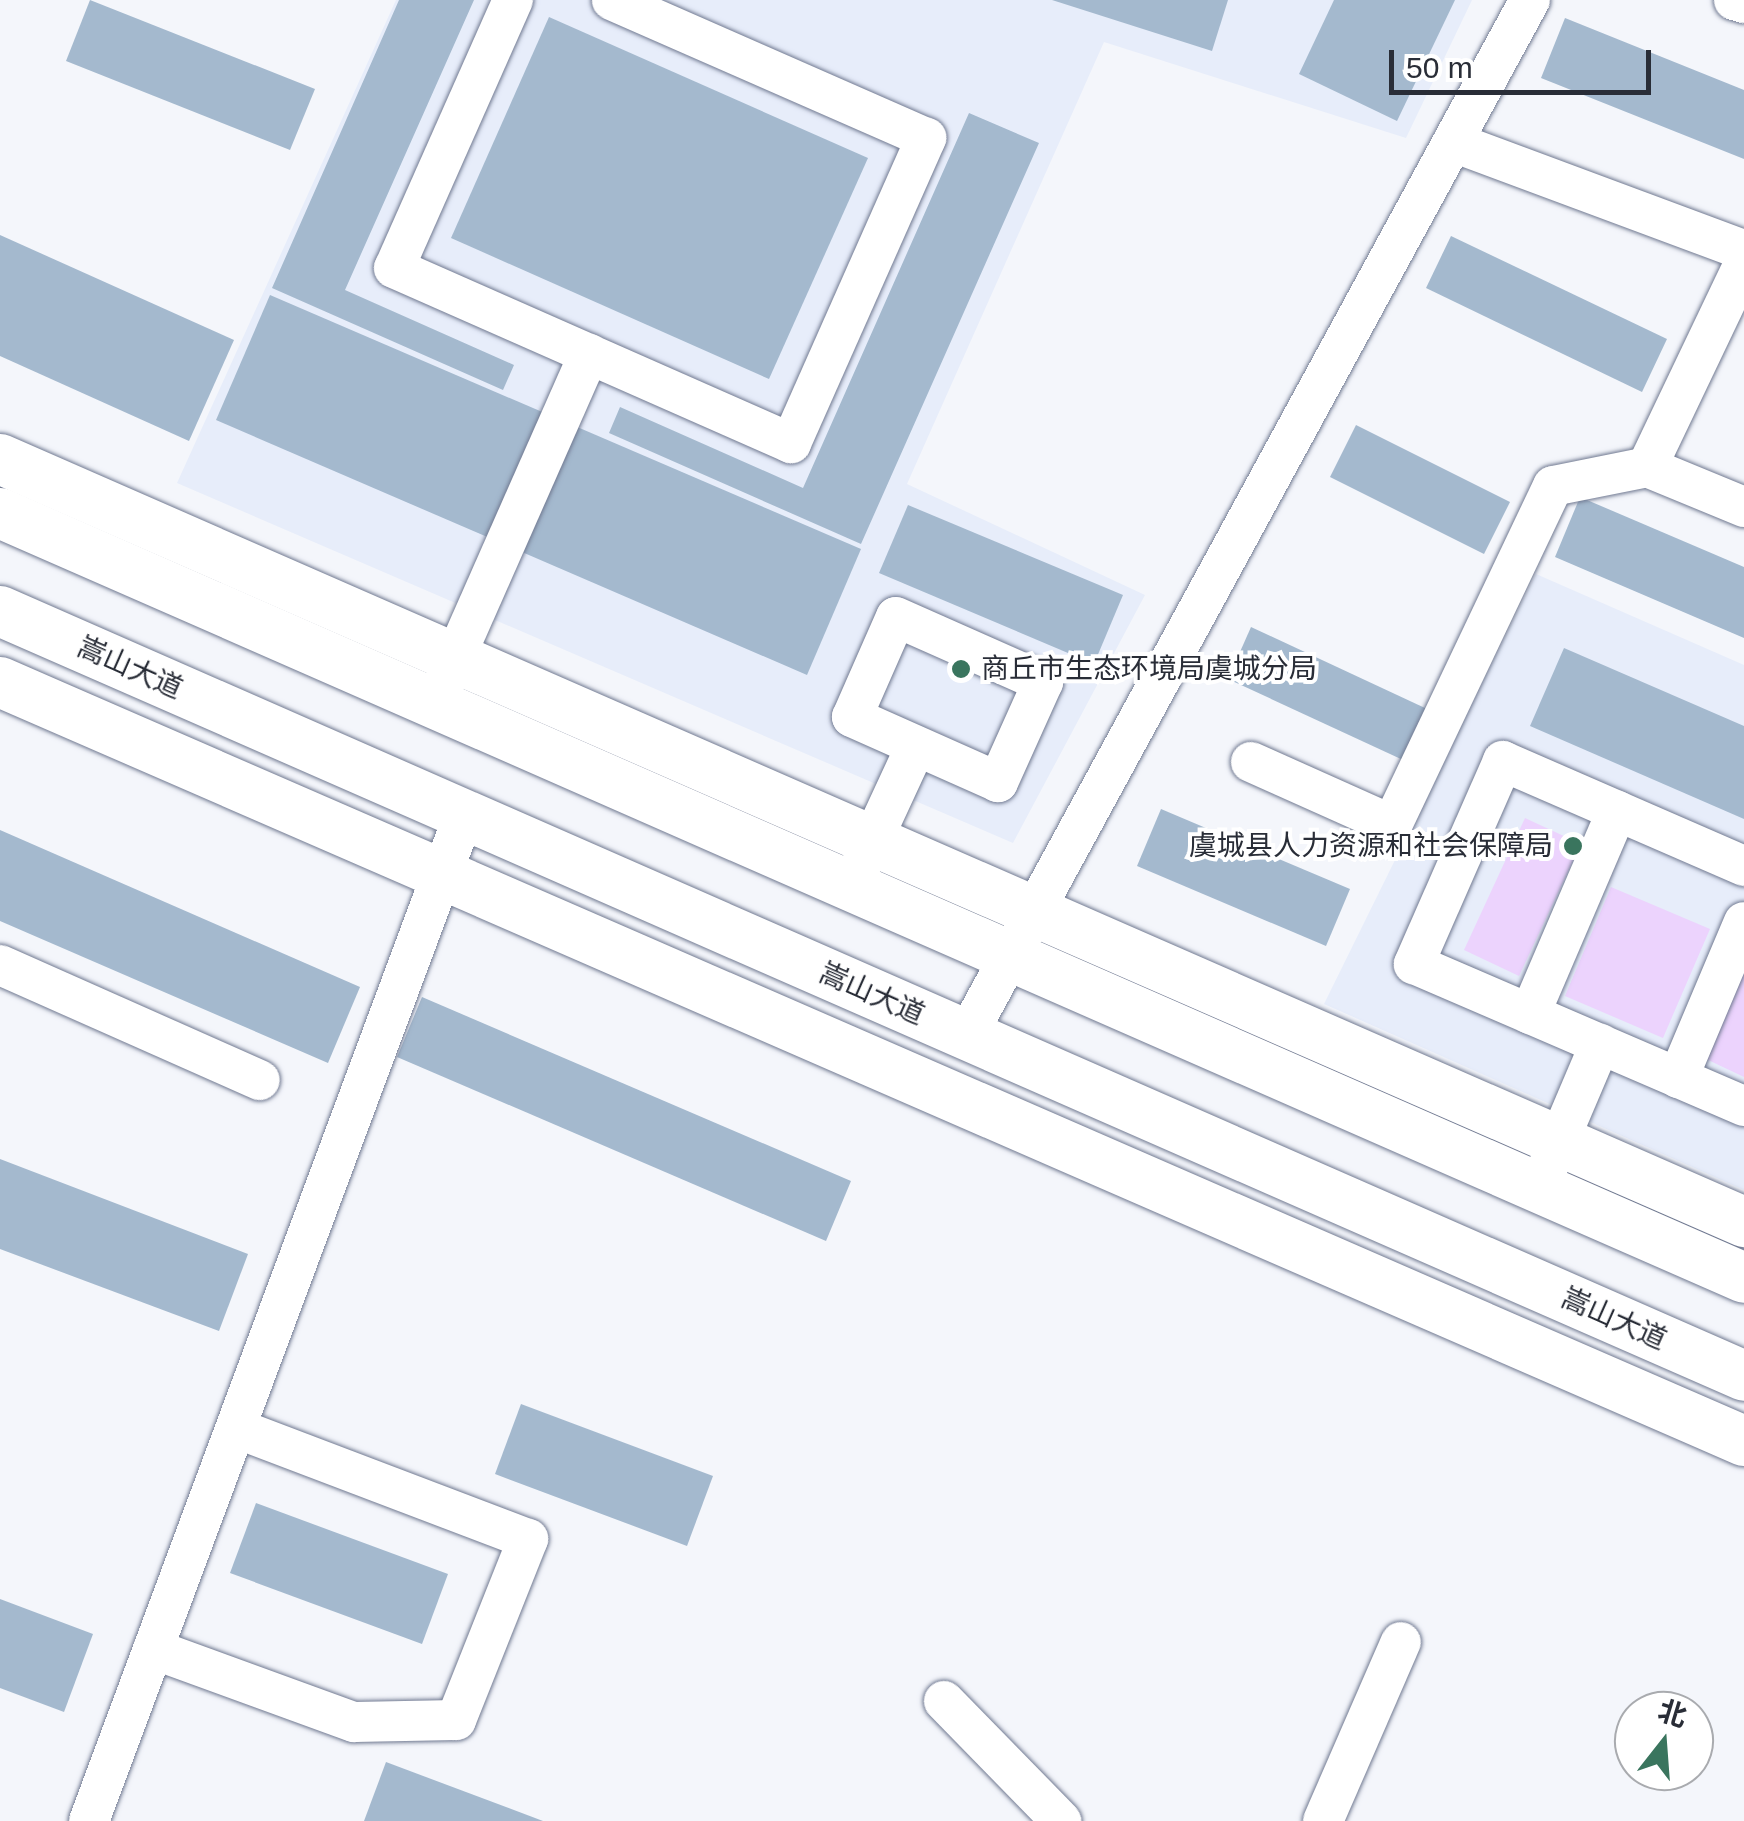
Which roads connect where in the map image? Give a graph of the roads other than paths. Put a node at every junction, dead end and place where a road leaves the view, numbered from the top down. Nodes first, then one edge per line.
1 (513, 0) edge
2 (612, 0) edge
3 (1530, 0) edge
4 (1734, 0) edge
5 (1744, 3) edge
6 (1453, 142) junction
7 (1744, 250) edge
8 (1744, 264) edge
9 (589, 354) junction
10 (0, 459) edge
11 (1647, 467) junction
12 (1744, 507) edge
13 (0, 513) edge
14 (0, 611) edge
15 (456, 657) junction
16 (0, 682) edge
17 (435, 704) junction
18 (916, 746) junction
19 (1250, 762) dead end
20 (1617, 811) junction
21 (464, 815) junction
22 (873, 839) junction
23 (1744, 866) edge
24 (443, 874) junction
25 (851, 886) junction
26 (1038, 912) junction
27 (1744, 922) edge
28 (1013, 958) junction
29 (0, 966) edge
30 (1530, 1014) junction
31 (967, 1035) junction
32 (1600, 1044) junction
33 (1678, 1078) junction
34 (260, 1080) dead end
35 (1744, 1106) edge
36 (1559, 1140) junction
37 (1539, 1188) junction
38 (1744, 1222) edge
39 (1744, 1278) edge
40 (1744, 1376) edge
41 (236, 1428) junction
42 (1744, 1441) edge
43 (1401, 1642) dead end
44 (153, 1649) junction
45 (944, 1702) dead end
46 (89, 1821) edge
47 (1061, 1821) edge
48 (1324, 1821) edge

1 - 9 street
2 - 9 street
3 - 6 street
4 - 5 street
6 - 7 street
6 - 26 street
8 - 11 street
9 - 15 street
10 - 15 main road
11 - 12 street
11 - 19 street
13 - 17 main road
14 - 21 main road, 嵩山大道
15 - 17 street
15 - 22 main road
16 - 24 main road
17 - 25 main road
18 - 18 street
18 - 22 street
20 - 23 street
20 - 30 street
20 - 30 street
21 - 24 street
21 - 31 main road, 嵩山大道
22 - 25 street
22 - 26 main road
24 - 41 street
24 - 42 main road
25 - 28 main road
26 - 28 street
26 - 36 main road
27 - 33 street
28 - 31 street
28 - 37 main road
29 - 34 street
30 - 32 street
31 - 40 main road, 嵩山大道
32 - 33 street
32 - 36 street
33 - 35 street
36 - 37 street
36 - 38 main road
37 - 39 main road
41 - 44 street
41 - 44 street
43 - 48 street
44 - 46 street
45 - 47 street

